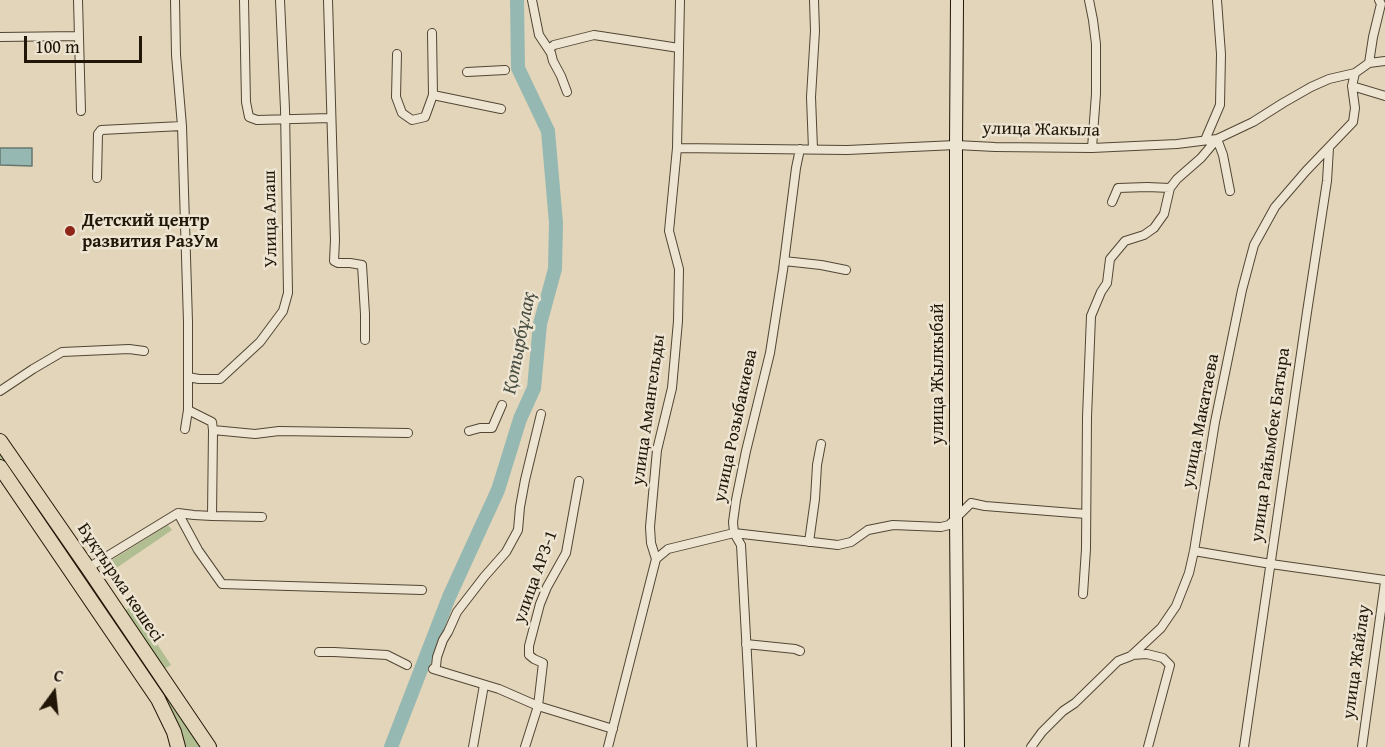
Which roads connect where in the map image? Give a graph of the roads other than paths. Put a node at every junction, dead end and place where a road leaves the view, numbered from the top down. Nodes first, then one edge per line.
1 (78, 0) edge
2 (175, 0) edge
3 (244, 0) edge
4 (280, 0) edge
5 (328, 0) edge
6 (532, 0) edge
7 (680, 0) edge
8 (814, 0) edge
9 (957, 0) edge
10 (1089, 0) edge
11 (1217, 0) edge
12 (1379, 0) edge
13 (432, 33) dead end
14 (79, 36) junction
15 (0, 37) edge
16 (679, 48) junction
17 (549, 49) junction
18 (397, 54) dead end
19 (1385, 61) edge
20 (1369, 63) junction
21 (505, 70) dead end
22 (467, 72) dead end
23 (1355, 73) junction
24 (1352, 86) junction
25 (567, 92) dead end
26 (433, 95) junction
27 (1385, 96) edge
28 (501, 109) dead end
29 (81, 111) dead end
30 (331, 118) junction
31 (285, 119) junction
32 (182, 126) junction
33 (1217, 139) junction
34 (1205, 140) junction
35 (956, 145) junction
36 (677, 148) junction
37 (1092, 148) junction
38 (1329, 148) junction
39 (800, 149) junction
40 (813, 149) junction
41 (97, 177) dead end
42 (1170, 188) junction
43 (1230, 191) dead end
44 (1112, 202) dead end
45 (784, 261) junction
46 (846, 270) dead end
47 (365, 340) dead end
48 (144, 351) dead end
49 (188, 376) junction
50 (0, 391) edge
51 (502, 405) dead end
52 (188, 410) junction
53 (541, 414) dead end
54 (185, 429) dead end
55 (213, 430) junction
56 (469, 431) dead end
57 (408, 433) dead end
58 (0, 441) edge
59 (821, 444) dead end
60 (0, 467) edge
61 (579, 480) dead end
62 (956, 490) junction
63 (971, 503) junction
64 (178, 513) junction
65 (1086, 514) junction
66 (212, 516) junction
67 (262, 518) dead end
68 (956, 518) junction
69 (735, 533) junction
70 (809, 542) junction
71 (1194, 551) junction
72 (656, 559) junction
73 (1271, 564) junction
74 (88, 568) junction
75 (1385, 581) edge
76 (422, 590) dead end
77 (1083, 594) dead end
78 (746, 644) junction
79 (800, 651) dead end
80 (319, 652) dead end
81 (1131, 656) junction
82 (407, 665) dead end
83 (484, 685) junction
84 (538, 706) junction
85 (613, 729) junction
86 (178, 746) edge
87 (208, 747) edge
88 (473, 747) edge
89 (525, 747) edge
90 (608, 747) edge
91 (752, 747) edge
92 (958, 747) edge
93 (1031, 747) edge
94 (1148, 747) edge
95 (1244, 747) edge
96 (1362, 747) edge

1 - 14 street
2 - 32 street
3 - 31 street
4 - 31 street, Улица Алаш
5 - 30 street
6 - 17 street
7 - 16 street, улица Амангельды
8 - 40 street
9 - 35 street, улица Жылкыбай
10 - 37 street
11 - 34 street
12 - 20 street
13 - 26 street
14 - 15 street
14 - 29 street
16 - 17 street
16 - 36 street, улица Амангельды
17 - 25 street
18 - 26 street
19 - 20 street, улица Жакыла
20 - 23 street, улица Жакыла
21 - 22 street
23 - 24 street, улица Макатаева
23 - 33 street, улица Жакыла
24 - 27 street
24 - 38 street, улица Макатаева
26 - 28 street
30 - 31 street
30 - 47 street
31 - 49 street, Улица Алаш
32 - 41 street
32 - 49 street
33 - 34 street, улица Жакыла
33 - 42 street
33 - 43 street
34 - 37 street, улица Жакыла
35 - 37 street, улица Жакыла
35 - 40 street, улица Жакыла
35 - 62 street, улица Жылкыбай
36 - 39 street, улица Жакыла
36 - 72 street, улица Амангельды
38 - 71 street, улица Макатаева
38 - 73 street, улица Райымбек Батыра
39 - 40 street, улица Жакыла
39 - 45 street, улица Розыбакиева
42 - 44 street
42 - 65 street
45 - 46 street
45 - 69 street, улица Розыбакиева
48 - 50 street
49 - 52 street
51 - 56 street
52 - 54 street
52 - 55 street
53 - 83 street
55 - 57 street
55 - 66 street
58 - 74 main road, Бұқтырма көшесі
59 - 70 street
60 - 86 main road, Бұқтырма көшесі
61 - 84 street, улица АРЗ-1
62 - 63 street
62 - 68 street, улица Жылкыбай
63 - 65 street
63 - 68 street
64 - 66 street
64 - 74 street
64 - 76 street
65 - 77 street
66 - 67 street
68 - 70 street
68 - 92 street, улица Жылкыбай
69 - 70 street
69 - 72 street
69 - 78 street, улица Розыбакиева
71 - 73 street
71 - 81 street, улица Макатаева
72 - 85 street, улица Амангельды
73 - 75 street
73 - 95 street, улица Райымбек Батыра
74 - 87 main road, Бұқтырма көшесі
75 - 96 street, улица Жайлау
78 - 79 street
78 - 91 street, улица Розыбакиева
80 - 82 street
81 - 93 street, улица Макатаева
81 - 94 street
83 - 84 street
83 - 88 street
84 - 85 street
84 - 89 street, улица АРЗ-1
85 - 90 street, улица Амангельды

